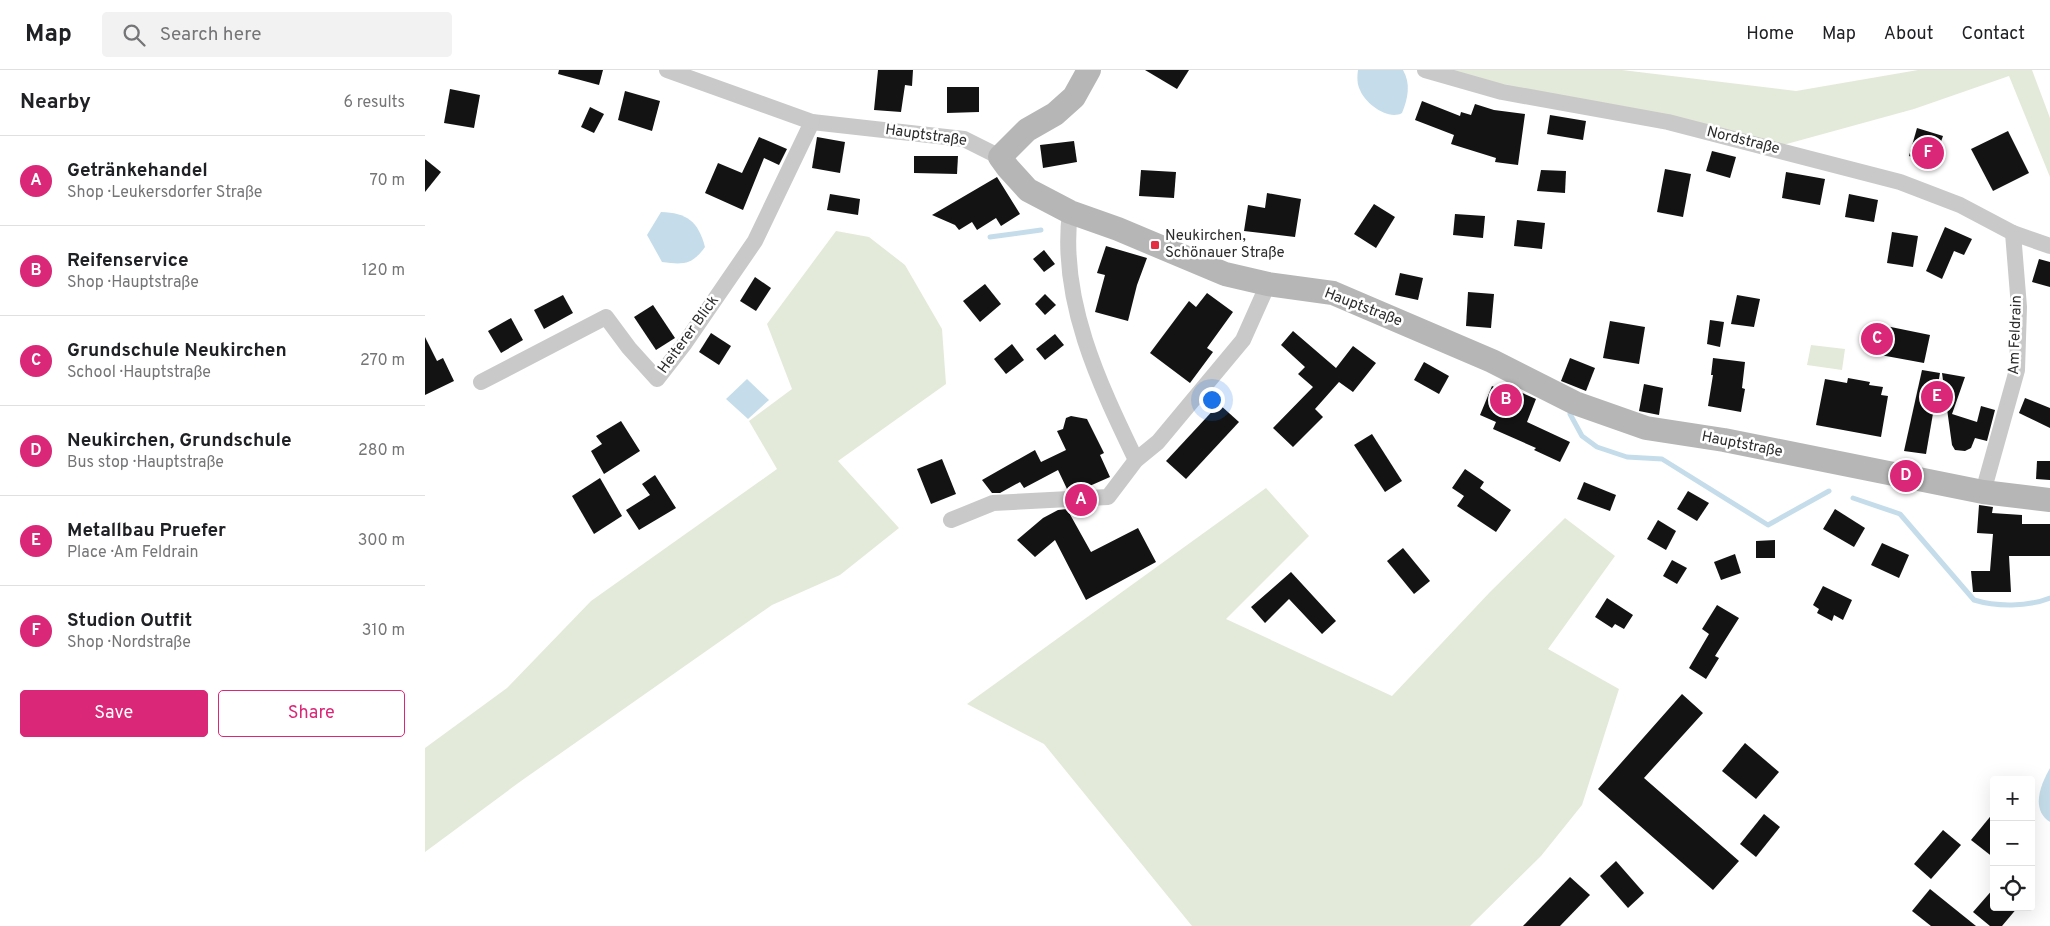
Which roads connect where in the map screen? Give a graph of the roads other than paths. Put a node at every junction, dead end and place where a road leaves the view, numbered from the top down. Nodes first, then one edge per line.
1 (667, 70) edge
2 (1089, 70) edge
3 (1425, 70) edge
4 (812, 122) junction
5 (1000, 157) junction
6 (1070, 212) junction
7 (2013, 233) junction
8 (2050, 246) edge
9 (1269, 284) junction
10 (481, 382) dead end
11 (1136, 460) junction
12 (1983, 492) junction
13 (2050, 500) edge
14 (951, 520) dead end

1 - 4 street, Hauptstraße
2 - 5 street
3 - 7 street, Nordstraße
4 - 5 street, Hauptstraße
4 - 10 street, Heiterer Blick
5 - 6 street, Hauptstraße
6 - 9 street, Hauptstraße
6 - 11 street
7 - 8 street, Nordstraße
7 - 12 street, Am Feldrain
9 - 11 street
9 - 12 street, Hauptstraße
11 - 14 street
12 - 13 street, Hauptstraße

